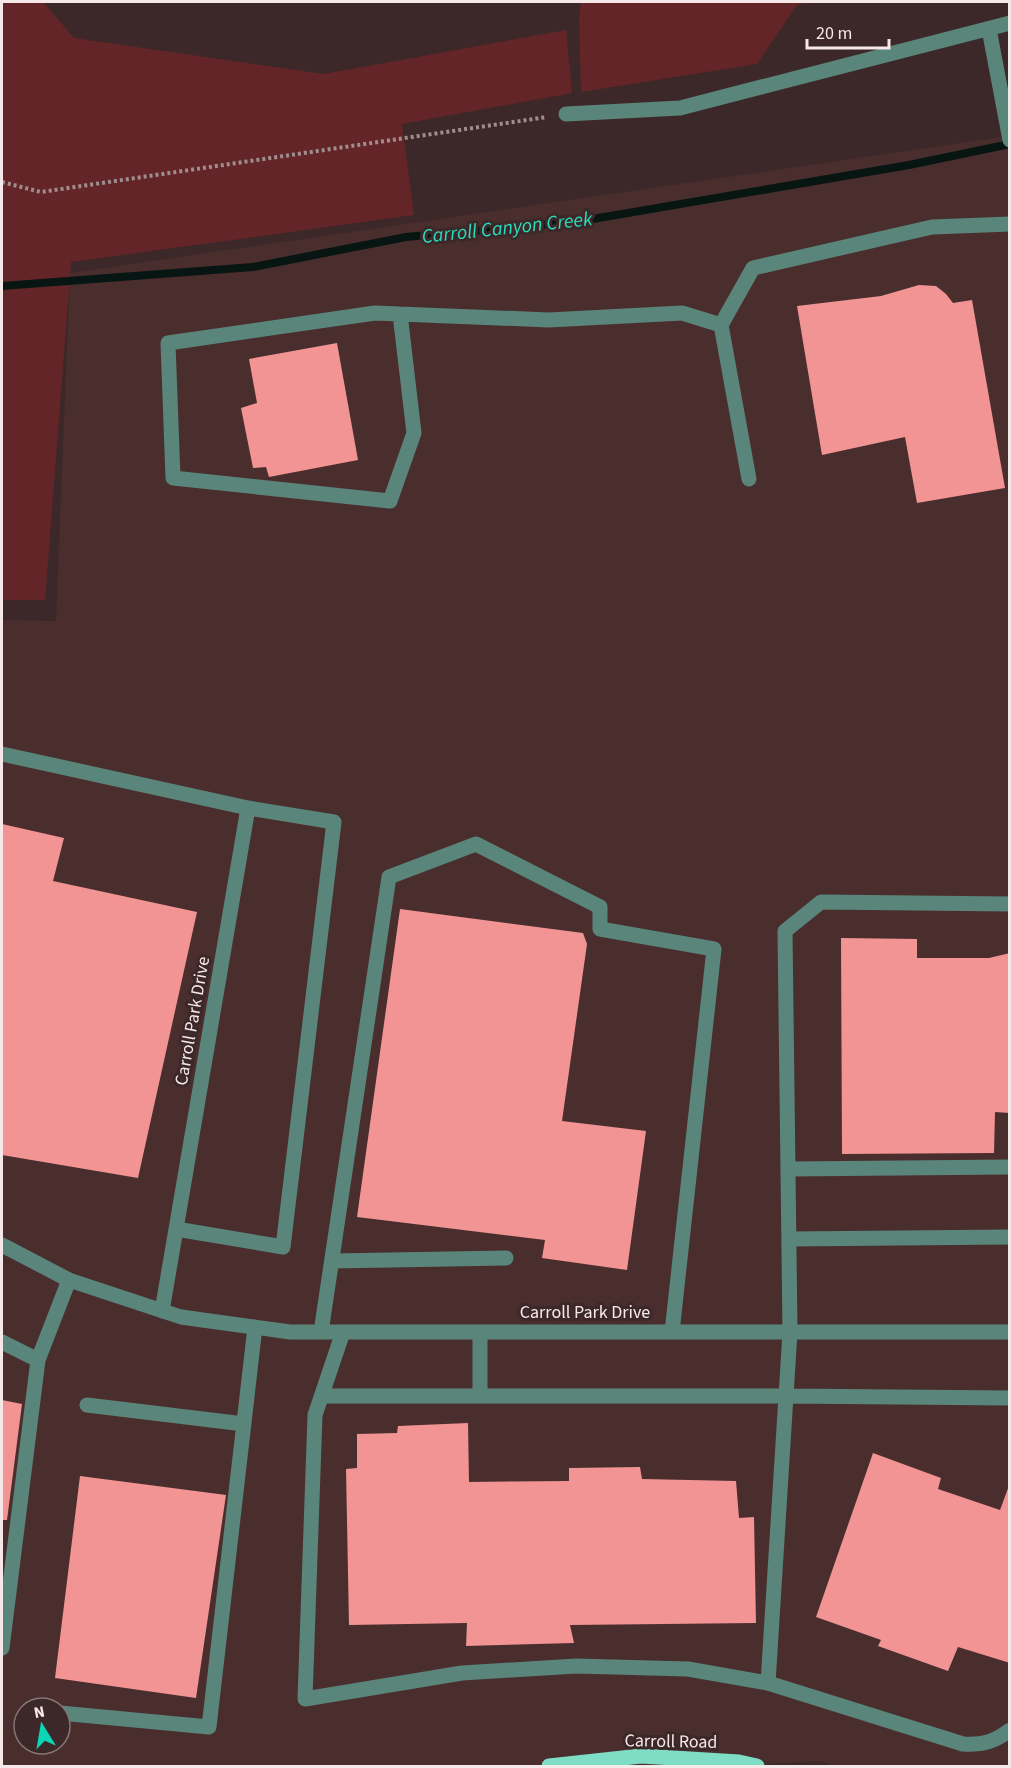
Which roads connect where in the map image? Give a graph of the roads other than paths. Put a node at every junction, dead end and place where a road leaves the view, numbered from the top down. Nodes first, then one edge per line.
1 (1010, 23) edge
2 (989, 29) junction
3 (566, 114) road end
4 (1008, 133) edge
5 (1010, 224) edge
6 (400, 314) junction
7 (721, 325) junction
8 (749, 479) dead end
9 (2, 754) edge
10 (248, 808) junction
11 (1010, 904) edge
12 (1010, 1167) edge
13 (788, 1169) junction
14 (176, 1229) junction
15 (1010, 1237) edge
16 (789, 1239) junction
17 (2, 1245) edge
18 (506, 1258) dead end
19 (332, 1262) junction
20 (69, 1280) junction
21 (162, 1311) junction
22 (255, 1327) junction
23 (321, 1332) junction
24 (343, 1332) junction
25 (480, 1332) junction
26 (672, 1332) junction
27 (790, 1332) junction
28 (1010, 1332) edge
29 (2, 1342) edge
30 (38, 1360) junction
31 (322, 1396) junction
32 (480, 1396) junction
33 (786, 1396) junction
34 (1010, 1398) edge
35 (87, 1405) dead end
36 (244, 1424) junction
37 (7, 1562) edge
38 (2, 1648) edge
39 (768, 1683) junction
40 (72, 1714) edge
41 (1010, 1730) edge
42 (549, 1767) edge
43 (757, 1767) edge

1 - 2 street
2 - 3 street
2 - 4 street
5 - 7 street
6 - 6 street
6 - 7 street
7 - 8 street
9 - 10 street
10 - 14 street, Carroll Park Drive
10 - 14 street
11 - 13 street
12 - 13 street
13 - 16 street
14 - 21 street, Carroll Park Drive
15 - 16 street
16 - 27 street
17 - 20 street, Carroll Park Drive
18 - 19 street
19 - 23 street
19 - 26 street
20 - 21 street, Carroll Park Drive
20 - 30 street
21 - 22 street, Carroll Park Drive
22 - 23 street, Carroll Park Drive
22 - 36 street
23 - 24 street, Carroll Park Drive
24 - 25 street, Carroll Park Drive
24 - 31 street
25 - 26 street, Carroll Park Drive
25 - 32 street
26 - 27 street, Carroll Park Drive
27 - 28 street, Carroll Park Drive
27 - 33 street
29 - 30 street
30 - 37 street
31 - 32 street
31 - 39 street
32 - 33 street
33 - 34 street
33 - 39 street
35 - 36 street
36 - 40 street
37 - 38 street
39 - 41 street
42 - 43 main road, Carroll Road

